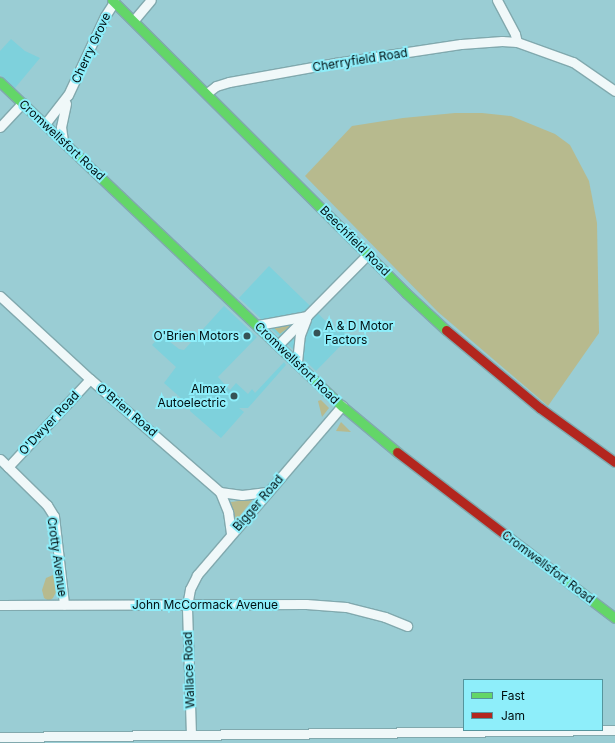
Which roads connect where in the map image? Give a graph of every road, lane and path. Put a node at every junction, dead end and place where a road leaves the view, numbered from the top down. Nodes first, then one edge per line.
1 (151, 0) edge
2 (497, 0) edge
3 (113, 1) edge
4 (134, 20) junction
5 (517, 42) junction
6 (0, 82) edge
7 (615, 91) edge
8 (207, 93) junction
9 (68, 95) junction
10 (22, 103) junction
11 (45, 124) junction
12 (0, 127) edge
13 (63, 141) junction
14 (368, 254) junction
15 (0, 296) edge
16 (307, 316) junction
17 (258, 325) junction
18 (279, 344) junction
19 (297, 362) junction
20 (90, 379) junction
21 (342, 406) junction
22 (0, 459) edge
23 (615, 462) edge
24 (8, 467) junction
25 (220, 492) junction
26 (267, 492) junction
27 (231, 534) junction
28 (64, 604) junction
29 (0, 605) edge
30 (187, 606) junction
31 (615, 618) edge
32 (407, 626) dead end
33 (603, 730) edge
34 (615, 730) edge
35 (530, 731) edge
36 (191, 735) junction
37 (0, 737) edge
38 (159, 739) edge

1 - 4 street
2 - 5 street
3 - 4 main road, Beechfield Road
3 - 9 street, Cherry Grove
4 - 8 main road, Beechfield Road
5 - 7 street, Cherryfield Road
5 - 8 street, Cherryfield Road
6 - 10 main road, Cromwellsfort Road
8 - 14 main road, Beechfield Road
9 - 11 street, Cherry Grove
9 - 13 street, Cherry Grove
10 - 11 main road, Cromwellsfort Road
10 - 12 street
11 - 13 main road, Cromwellsfort Road
13 - 17 main road, Cromwellsfort Road
14 - 16 street
14 - 23 main road, Beechfield Road
15 - 20 street, O'Brien Road
16 - 17 street
16 - 18 street
16 - 19 street
17 - 18 main road, Cromwellsfort Road
18 - 19 main road, Cromwellsfort Road
19 - 21 main road, Cromwellsfort Road
20 - 24 street, O'Dwyer Road
20 - 25 street, O'Brien Road
21 - 26 street, Bigger Road
21 - 31 main road, Cromwellsfort Road
22 - 24 street, Crotty Avenue
24 - 28 street, Crotty Avenue
25 - 26 street
25 - 27 street
26 - 27 street, Bigger Road
27 - 30 street, Bigger Road
28 - 29 street, John McCormack Avenue
28 - 30 street, John McCormack Avenue
30 - 32 street, John McCormack Avenue
30 - 36 street, Wallace Road
33 - 34 street
35 - 36 street
36 - 38 street
37 - 38 street

